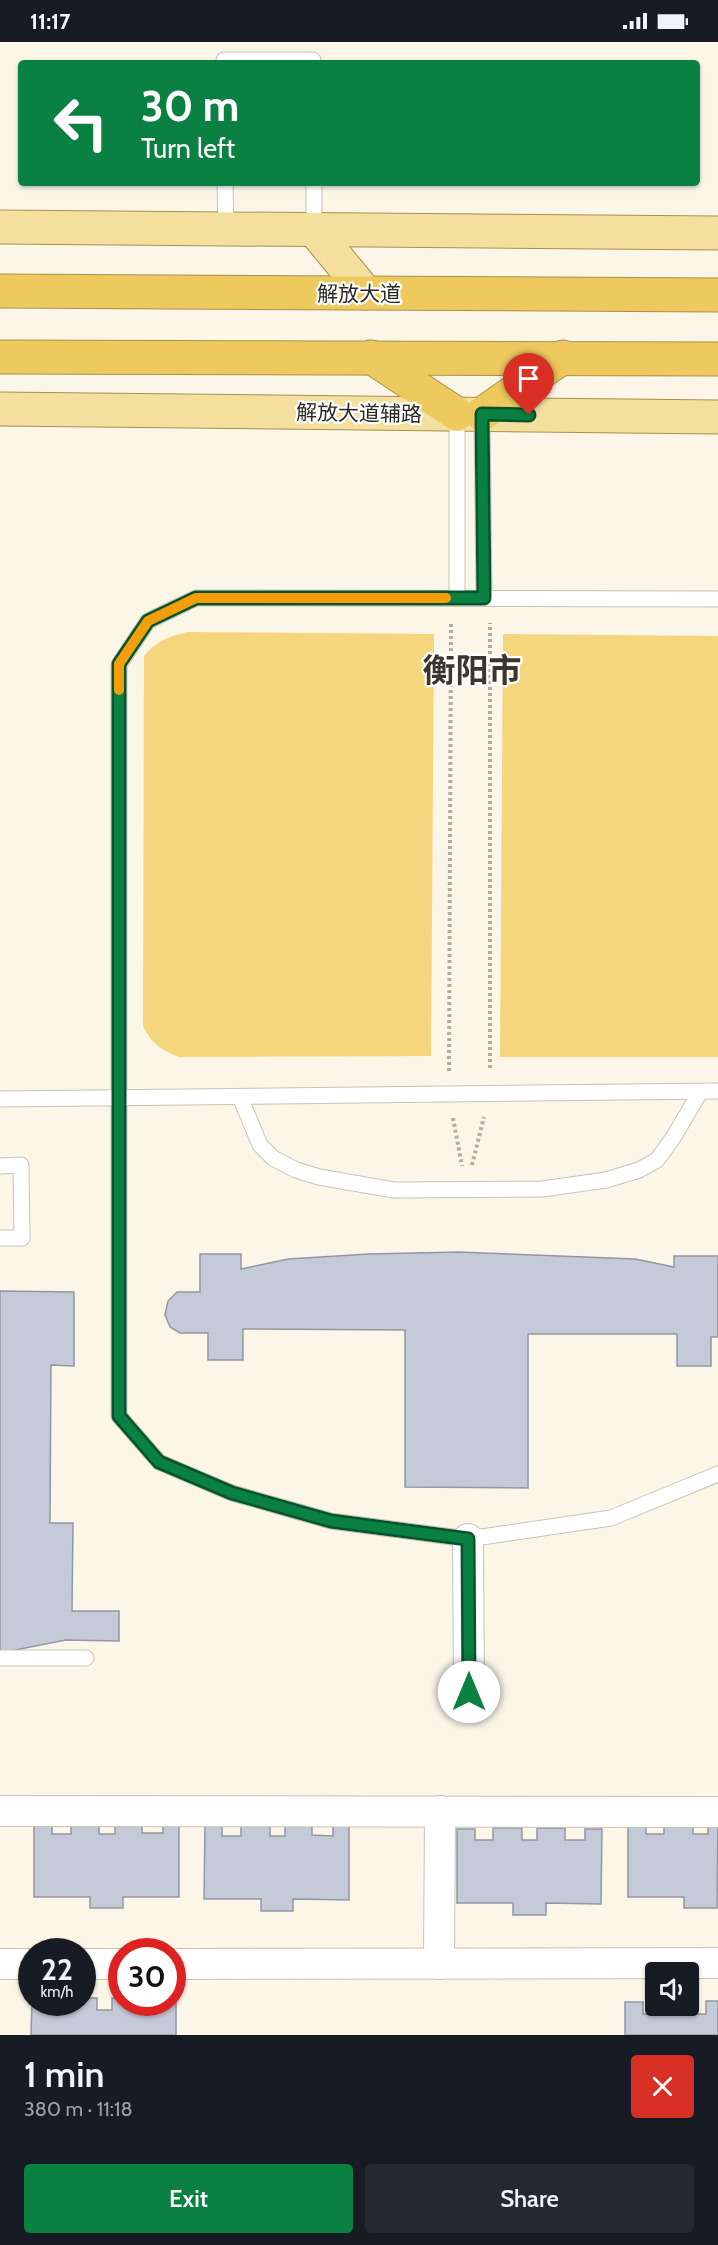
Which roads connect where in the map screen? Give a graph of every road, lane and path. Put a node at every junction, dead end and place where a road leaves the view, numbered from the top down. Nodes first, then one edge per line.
1 (224, 60) edge
2 (313, 60) edge
3 (225, 186) edge
4 (314, 186) edge
5 (0, 227) edge
6 (226, 229) junction
7 (314, 230) junction
8 (718, 233) edge
9 (0, 291) edge
10 (366, 293) junction
11 (718, 295) edge
12 (0, 357) edge
13 (370, 357) junction
14 (563, 357) junction
15 (718, 359) edge
16 (0, 409) edge
17 (469, 414) junction
18 (718, 417) edge
19 (454, 598) junction
20 (487, 598) junction
21 (718, 599) edge
22 (718, 1091) edge
23 (700, 1092) junction
24 (449, 1094) junction
25 (490, 1094) junction
26 (240, 1097) junction
27 (119, 1098) junction
28 (0, 1100) edge
29 (0, 1166) edge
30 (466, 1189) junction
31 (0, 1238) edge
32 (718, 1474) edge
33 (468, 1539) junction
34 (0, 1658) edge
35 (86, 1658) dead end
36 (469, 1692) dead end
37 (0, 1810) edge
38 (440, 1811) junction
39 (718, 1812) edge
40 (718, 1963) edge
41 (0, 1964) edge
42 (18, 1964) edge
43 (186, 1964) edge
44 (439, 1964) junction

1 - 2 lane
3 - 6 lane
4 - 7 lane
5 - 6 main road
6 - 7 main road
7 - 8 main road
7 - 10 main road
9 - 10 highway, 解放大道
10 - 11 highway, 解放大道
12 - 13 highway
13 - 14 highway
13 - 17 highway
14 - 15 highway
14 - 17 highway
16 - 17 main road, 解放大道辅路
17 - 18 main road, 解放大道辅路
17 - 19 lane
17 - 20 lane
19 - 20 lane
19 - 24 path
19 - 27 lane
20 - 21 lane
20 - 25 path
22 - 23 lane
23 - 25 lane
23 - 30 lane
24 - 25 lane
24 - 26 lane
24 - 30 path
25 - 30 path
26 - 27 lane
26 - 30 lane
27 - 28 lane
27 - 33 lane
29 - 31 lane
32 - 33 lane
33 - 36 street
34 - 35 lane
37 - 38 street
38 - 39 street
38 - 44 street
40 - 44 street
41 - 42 street
43 - 44 street

